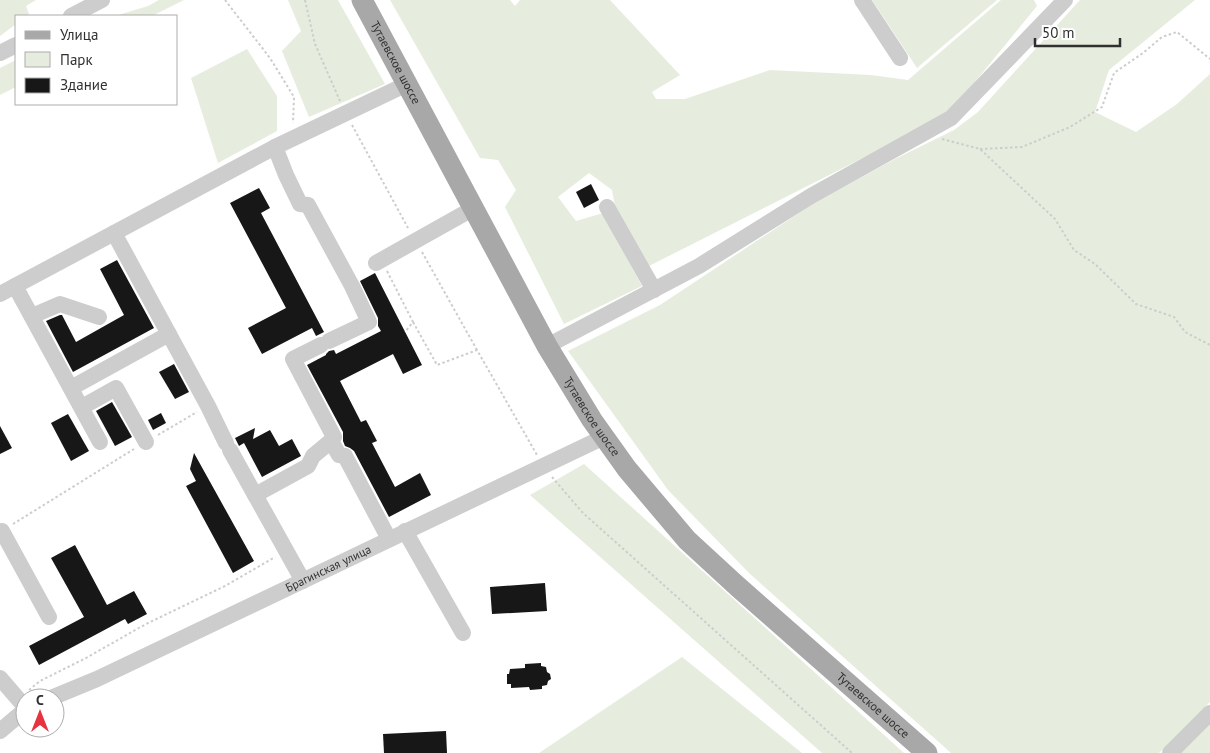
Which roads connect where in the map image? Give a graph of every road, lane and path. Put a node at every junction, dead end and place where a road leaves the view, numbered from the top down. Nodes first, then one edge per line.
1 (102, 0) edge
2 (224, 0) edge
3 (305, 0) edge
4 (362, 0) edge
5 (862, 0) edge
6 (1065, 0) edge
7 (73, 15) edge
8 (15, 46) edge
9 (0, 53) edge
10 (900, 58) dead end
11 (1210, 59) edge
12 (407, 84) junction
13 (345, 113) junction
14 (922, 134) junction
15 (296, 136) junction
16 (275, 147) junction
17 (980, 149) junction
18 (607, 207) dead end
19 (474, 208) junction
20 (114, 233) junction
21 (416, 242) junction
22 (379, 262) joint
23 (15, 286) junction
24 (654, 290) junction
25 (0, 294) edge
26 (32, 316) junction
27 (99, 317) dead end
28 (414, 322) junction
29 (405, 332) dead end
30 (169, 334) junction
31 (1210, 345) edge
32 (547, 346) junction
33 (477, 350) junction
34 (71, 388) junction
35 (208, 406) junction
36 (82, 407) junction
37 (604, 437) junction
38 (331, 441) junction
39 (100, 442) dead end
40 (146, 442) junction
41 (543, 466) junction
42 (255, 495) junction
43 (2, 531) joint
44 (405, 531) junction
45 (389, 539) junction
46 (286, 552) junction
47 (303, 581) junction
48 (49, 617) dead end
49 (463, 633) dead end
50 (0, 678) edge
51 (35, 688) edge
52 (65, 692) edge
53 (15, 696) edge
54 (1210, 713) edge
55 (15, 714) edge
56 (0, 731) edge
57 (852, 753) edge
58 (927, 753) edge
59 (1170, 753) edge

1 - 7 street
2 - 15 path
3 - 13 path
4 - 12 main road, Тутаевское шоссе
5 - 10 street
6 - 14 street
8 - 9 street
11 - 17 path
12 - 13 street
12 - 19 main road, Тутаевское шоссе
13 - 15 street
13 - 21 path
14 - 17 path
14 - 24 street
15 - 16 street
16 - 20 street
16 - 38 street
17 - 31 path
18 - 24 street
19 - 21 street
19 - 32 main road, Тутаевское шоссе
20 - 23 street
20 - 30 street
21 - 22 street
21 - 33 path
22 - 28 path
23 - 25 street
23 - 26 street
24 - 32 street
26 - 27 street
26 - 34 street
28 - 29 path
28 - 33 path
30 - 34 street
30 - 35 street
32 - 37 main road, Тутаевское шоссе
33 - 41 path
34 - 36 street
35 - 40 path
35 - 42 street
36 - 39 street
36 - 40 street
37 - 41 street, Брагинская улица
37 - 58 main road, Тутаевское шоссе
38 - 42 street
38 - 45 street
40 - 43 path
41 - 44 street, Брагинская улица
41 - 57 path
42 - 46 street
43 - 48 street
44 - 45 street, Брагинская улица
44 - 49 street
45 - 47 street, Брагинская улица
46 - 47 street
46 - 51 path
47 - 52 street, Брагинская улица
50 - 53 street
54 - 59 street
55 - 56 street

